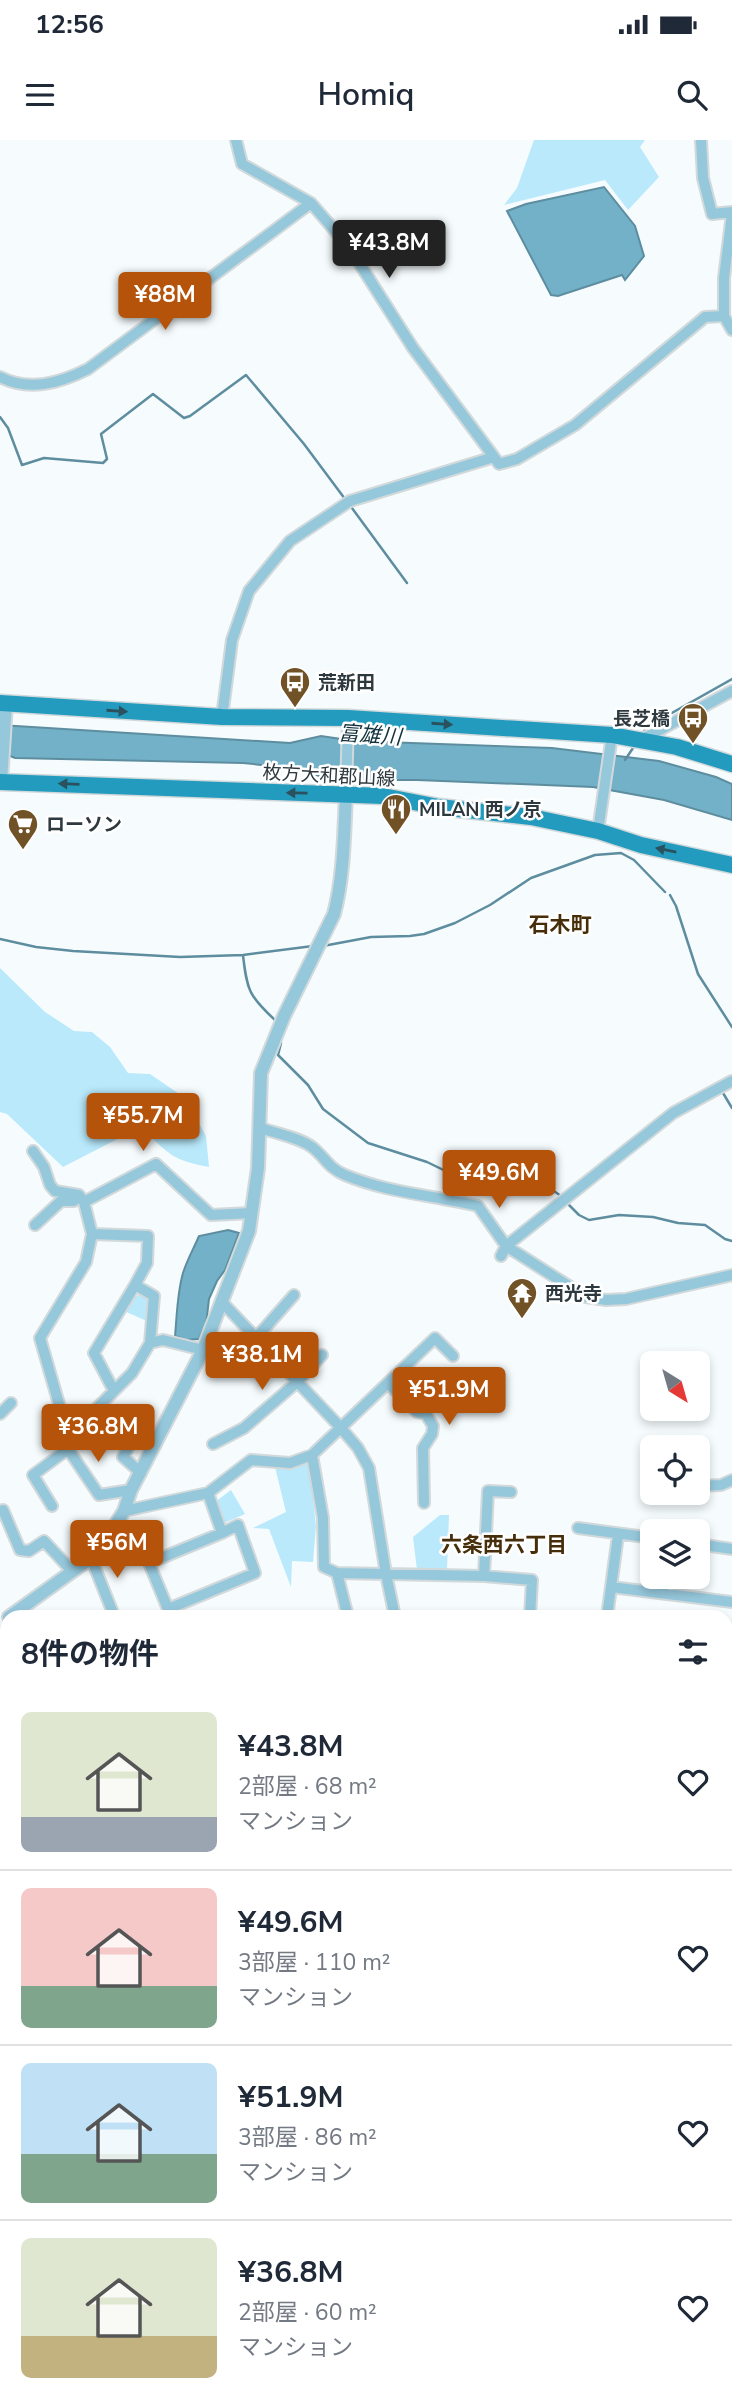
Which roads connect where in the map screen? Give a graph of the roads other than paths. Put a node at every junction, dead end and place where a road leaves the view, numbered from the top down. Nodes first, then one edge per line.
1 (236, 140) edge
2 (701, 140) edge
3 (311, 203) junction
4 (732, 213) edge
5 (724, 316) junction
6 (732, 330) edge
7 (0, 377) edge
8 (494, 457) junction
9 (732, 691) edge
10 (4, 706) edge
11 (222, 718) junction
12 (347, 725) junction
13 (612, 739) junction
14 (641, 740) junction
15 (732, 764) edge
16 (1, 780) edge
17 (346, 789) junction
18 (598, 831) junction
19 (732, 864) edge
20 (732, 1081) edge
21 (261, 1128) junction
22 (33, 1151) dead end
23 (83, 1202) junction
24 (252, 1213) junction
25 (34, 1225) dead end
26 (92, 1234) junction
27 (503, 1251) junction
28 (732, 1275) edge
29 (135, 1285) junction
30 (294, 1295) dead end
31 (221, 1301) junction
32 (257, 1337) junction
33 (150, 1343) junction
34 (203, 1350) junction
35 (322, 1355) dead end
36 (453, 1356) dead end
37 (388, 1382) junction
38 (296, 1383) junction
39 (114, 1391) junction
40 (11, 1403) dead end
41 (0, 1414) edge
42 (145, 1418) dead end
43 (65, 1425) junction
44 (341, 1428) junction
45 (213, 1444) dead end
46 (68, 1449) junction
47 (312, 1455) junction
48 (141, 1473) junction
49 (732, 1480) edge
50 (710, 1485) edge
51 (131, 1490) junction
52 (511, 1492) dead end
53 (208, 1493) junction
54 (424, 1503) dead end
55 (52, 1506) dead end
56 (1, 1508) edge
57 (124, 1511) junction
58 (578, 1528) dead end
59 (222, 1532) junction
60 (618, 1535) junction
61 (640, 1537) edge
62 (710, 1546) edge
63 (732, 1549) edge
64 (91, 1558) junction
65 (72, 1571) junction
66 (337, 1573) junction
67 (386, 1574) junction
68 (484, 1576) junction
69 (611, 1587) junction
70 (664, 1589) edge
71 (663, 1593) junction
72 (732, 1602) edge
73 (19, 1610) edge
74 (113, 1610) edge
75 (346, 1610) edge
76 (394, 1610) edge
77 (530, 1610) edge
78 (608, 1610) edge

1 - 3 street
2 - 4 street
3 - 7 street
3 - 8 street
4 - 5 street
5 - 6 street
5 - 8 street
8 - 11 street
9 - 14 street
10 -> 11 main road
10 - 16 street
11 - 12 main road
12 -> 13 main road
12 - 17 street
13 - 14 main road
13 - 18 street
14 - 15 main road
17 -> 16 main road, 枚方大和郡山線
17 - 18 main road, 枚方大和郡山線
17 - 21 street
19 -> 18 main road, 枚方大和郡山線
20 - 27 street
21 - 24 street
21 - 27 street
22 - 23 street
23 - 24 street
23 - 25 street
23 - 26 street
24 - 31 street
26 - 29 street
26 - 43 street
27 - 28 street
29 - 33 street
29 - 39 street
30 - 32 street
31 - 32 street
31 - 34 street
32 - 38 street
33 - 34 street
33 - 39 street
34 - 48 street
35 - 38 street
36 - 37 street
37 - 44 street
37 - 54 street
38 - 44 street
38 - 45 street
39 - 43 street
40 - 41 street
42 - 48 street
43 - 46 street
44 - 47 street
44 - 67 street
46 - 51 street
46 - 55 street
47 - 53 street
47 - 66 street
48 - 51 street
49 - 50 street
51 - 57 street
52 - 68 street
53 - 57 street
53 - 59 street
56 - 65 street
57 - 64 street
58 - 60 street
59 - 59 street
60 - 61 street
60 - 69 street
62 - 63 street
64 - 65 street
64 - 74 street
65 - 73 street
66 - 67 street
66 - 75 street
67 - 68 street
67 - 76 street
68 - 77 street
69 - 71 street
69 - 78 street
70 - 71 street
71 - 72 street

